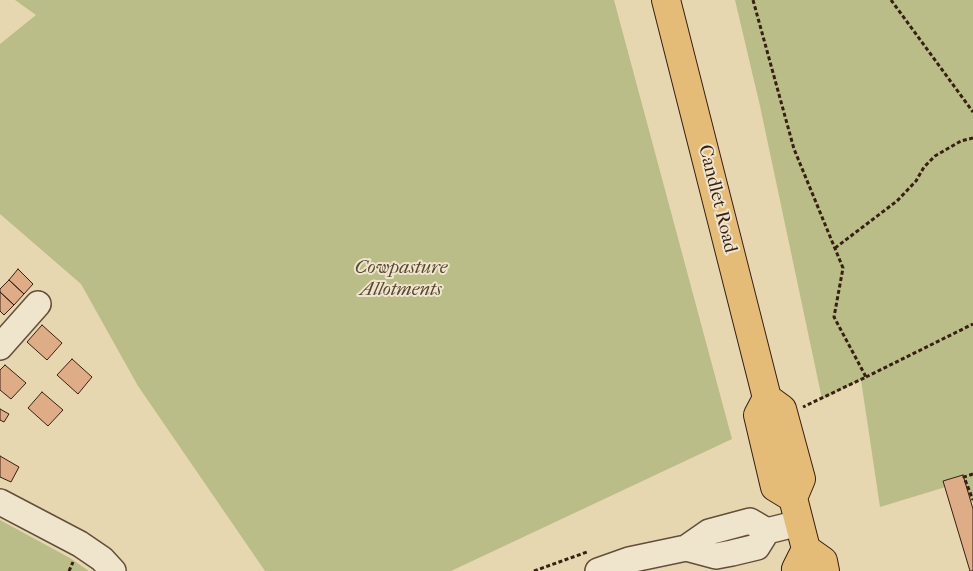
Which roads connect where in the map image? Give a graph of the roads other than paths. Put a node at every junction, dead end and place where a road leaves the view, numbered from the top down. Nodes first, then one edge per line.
1 (666, 0) edge
2 (38, 304) dead end
3 (0, 347) edge
4 (0, 502) edge
5 (796, 510) junction
6 (597, 560) edge
7 (802, 560) edge
8 (113, 571) edge
9 (825, 571) edge

1 - 5 main road, Candlet Road
2 - 3 street
4 - 8 street
5 - 6 street
5 - 7 main road, Candlet Road
7 - 9 main road, Candlet Road

